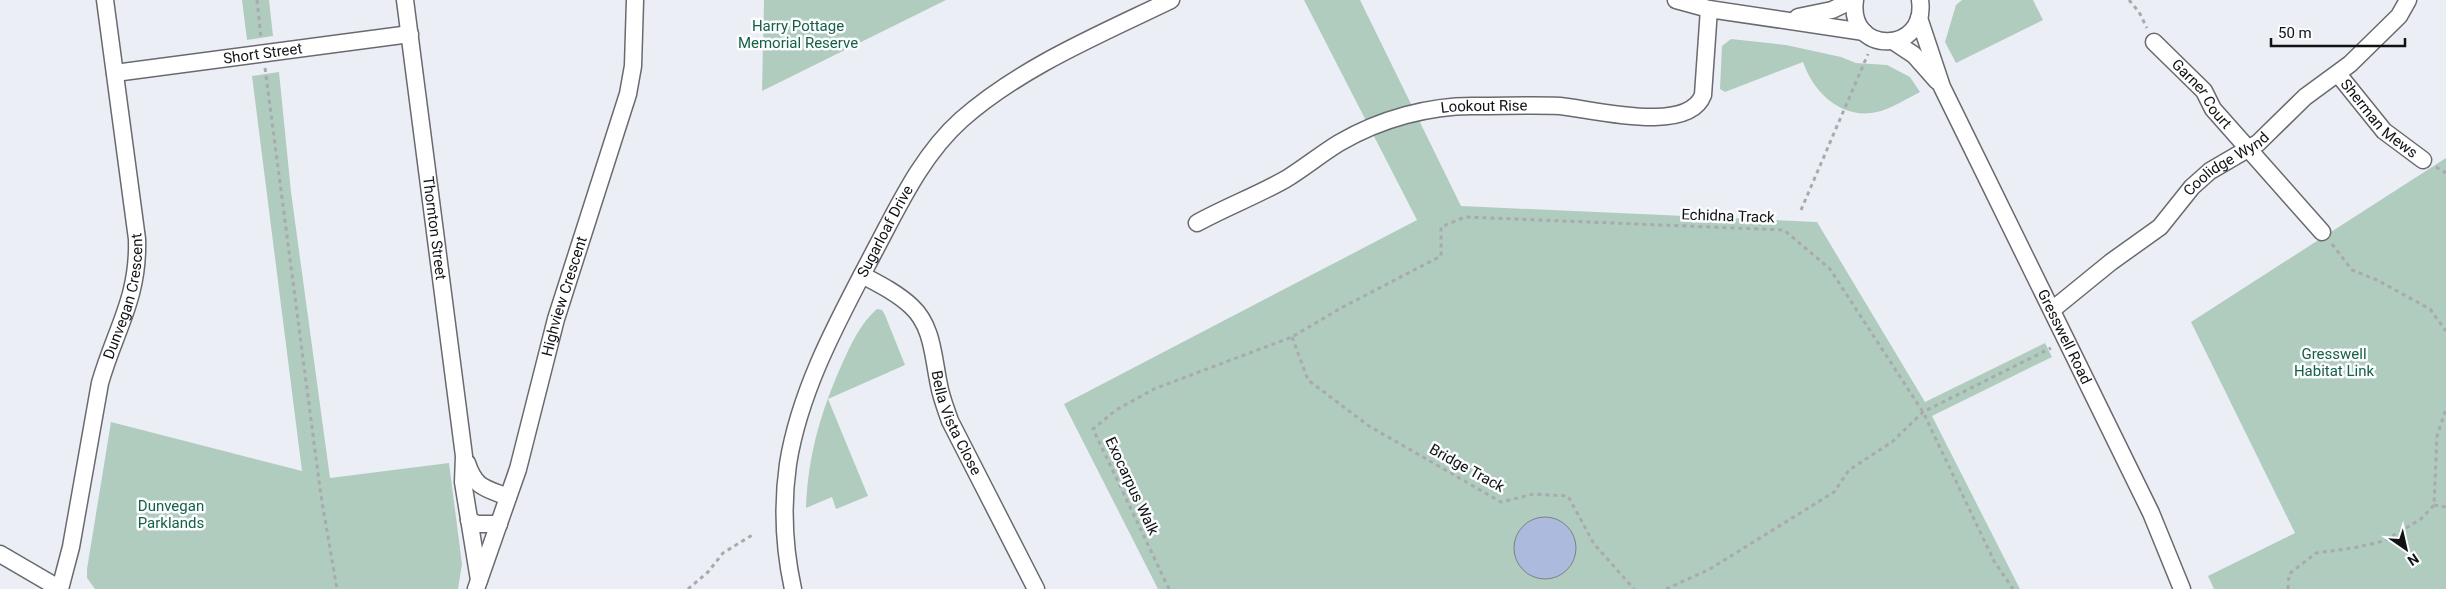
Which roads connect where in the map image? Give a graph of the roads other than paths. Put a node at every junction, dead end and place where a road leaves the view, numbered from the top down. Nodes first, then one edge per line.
1 (105, 0) edge
2 (405, 0) edge
3 (635, 0) edge
4 (1171, 0) edge
5 (1676, 0) edge
6 (1854, 0) edge
7 (1920, 0) edge
8 (2408, 0) edge
9 (1709, 8) junction
10 (1919, 18) junction
11 (1788, 19) junction
12 (410, 34) junction
13 (1869, 36) junction
14 (1893, 41) junction
15 (2154, 42) road end
16 (114, 73) junction
17 (2338, 74) junction
18 (1942, 87) junction
19 (2248, 149) junction
20 (2423, 160) dead end
21 (1197, 222) dead end
22 (2322, 232) road end
23 (862, 275) junction
24 (2052, 310) junction
25 (464, 456) junction
26 (508, 497) junction
27 (469, 520) junction
28 (499, 524) junction
29 (0, 554) edge
30 (478, 586) edge
31 (60, 589) edge
32 (793, 589) edge
33 (1036, 589) edge
34 (2182, 589) edge

1 - 16 street, Dunvegan Crescent
2 - 12 street, Thornton Street
3 - 26 street, Highview Crescent
4 - 23 street, Sugarloaf Drive
5 - 9 street
6 - 11 street
6 - 13 street
7 - 10 street
8 - 17 street, Coolidge Wynd
9 - 11 street
9 - 21 street, Lookout Rise
10 - 14 street
10 - 18 street, Gresswell Road
11 - 13 street
12 - 16 street, Short Street
12 - 25 street, Thornton Street
13 - 14 street
14 - 18 street, Gresswell Road
15 - 19 street, Garner Court
16 - 31 street, Dunvegan Crescent
17 - 19 street, Coolidge Wynd
17 - 20 street, Sherman Mews
18 - 24 street, Gresswell Road
19 - 22 street, Garner Court
19 - 24 street, Coolidge Wynd
23 - 32 street, Sugarloaf Drive
23 - 33 street, Bella Vista Close
24 - 34 street, Gresswell Road
25 - 26 street, Thornton Street
25 - 27 street, Thornton Street
26 - 28 street, Highview Crescent
27 - 28 street
27 - 30 street, Thornton Street
28 - 30 street, Highview Crescent
29 - 31 street

